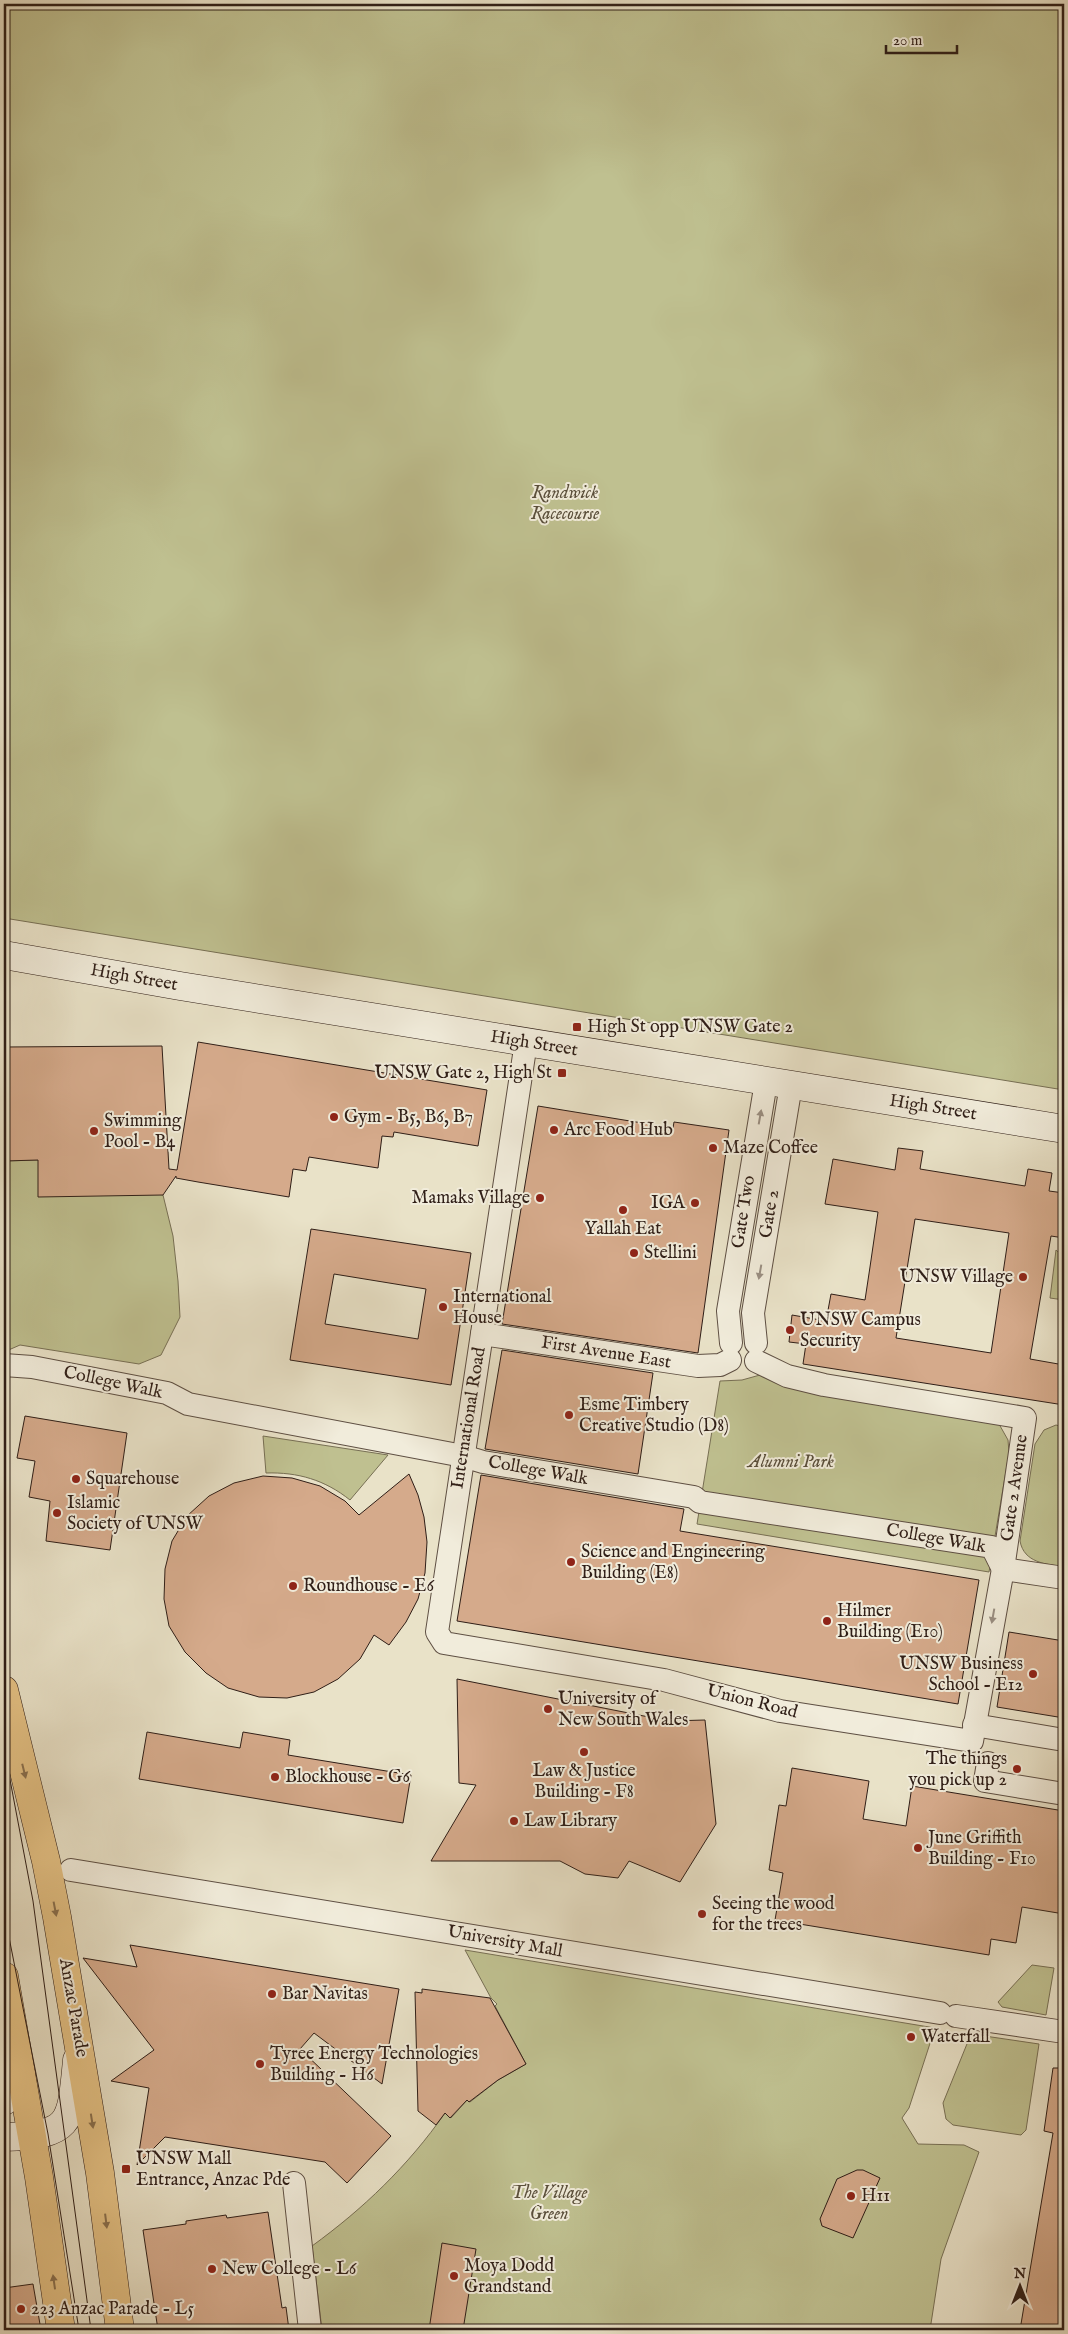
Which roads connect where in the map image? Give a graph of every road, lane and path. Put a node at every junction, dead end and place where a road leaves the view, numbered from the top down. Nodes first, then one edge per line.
1 (4, 954) edge
2 (526, 1042) junction
3 (778, 1084) junction
4 (1064, 1129) edge
5 (482, 1334) junction
6 (730, 1352) junction
7 (756, 1352) junction
8 (4, 1365) edge
9 (463, 1456) junction
10 (1003, 1569) junction
11 (1064, 1578) edge
12 (444, 1643) joint
13 (4, 1690) edge
14 (1064, 1740) edge
15 (983, 1742) junction
16 (1064, 1794) edge
17 (71, 1870) dead end
18 (4, 1976) edge
19 (1064, 2032) edge
20 (78, 2039) junction
21 (21, 2075) junction
22 (4, 2101) edge
23 (33, 2136) junction
24 (4, 2138) edge
25 (294, 2184) dead end
26 (61, 2330) edge
27 (120, 2330) edge
28 (310, 2330) edge

1 - 2 street, High Street
2 - 3 street, High Street
2 - 5 street, International Road
3 - 4 street, High Street
6 -> 3 street, Gate Two
3 -> 7 street, Gate 2
5 - 6 street, First Avenue East
5 - 9 street, International Road
6 - 7 street
7 - 10 street, Gate 2 Avenue
8 - 9 street, College Walk
9 - 10 street, College Walk
9 - 12 street, International Road
10 - 11 street
10 -> 15 street, Gate 2 Avenue
12 - 15 street, Union Road
13 -> 20 main road, Anzac Parade
14 - 15 street, Union Road
15 - 16 street
17 - 19 street, University Mall
18 - 21 main road
20 - 23 street
20 -> 27 main road, Anzac Parade
21 - 22 street
21 - 23 main road
23 - 24 street
26 -> 23 main road
25 - 28 street

